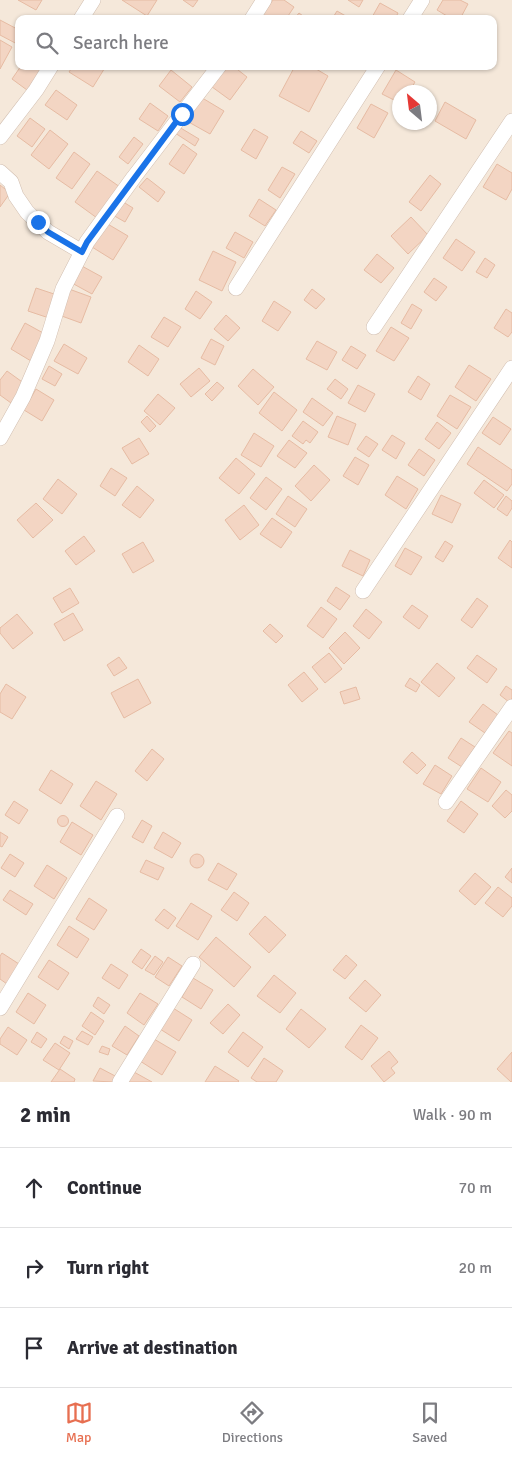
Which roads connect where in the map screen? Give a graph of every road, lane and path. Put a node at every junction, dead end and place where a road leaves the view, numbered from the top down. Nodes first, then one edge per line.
1 (93, 0) edge
2 (264, 0) edge
3 (422, 0) edge
4 (84, 15) edge
5 (255, 15) edge
6 (413, 15) edge
7 (48, 70) edge
8 (216, 70) edge
9 (375, 70) edge
10 (512, 121) edge
11 (0, 137) edge
12 (0, 172) edge
13 (82, 252) junction
14 (236, 288) dead end
15 (374, 327) dead end
16 (512, 368) edge
17 (0, 438) edge
18 (363, 591) dead end
19 (512, 707) edge
20 (446, 802) dead end
21 (117, 816) dead end
22 (193, 964) dead end
23 (0, 1008) edge
24 (120, 1082) edge

1 - 4 street
2 - 5 street
3 - 6 street
7 - 11 street
8 - 13 street
9 - 14 street
10 - 15 street
12 - 13 street
13 - 17 street
16 - 18 street
19 - 20 street
21 - 23 street
22 - 24 street

